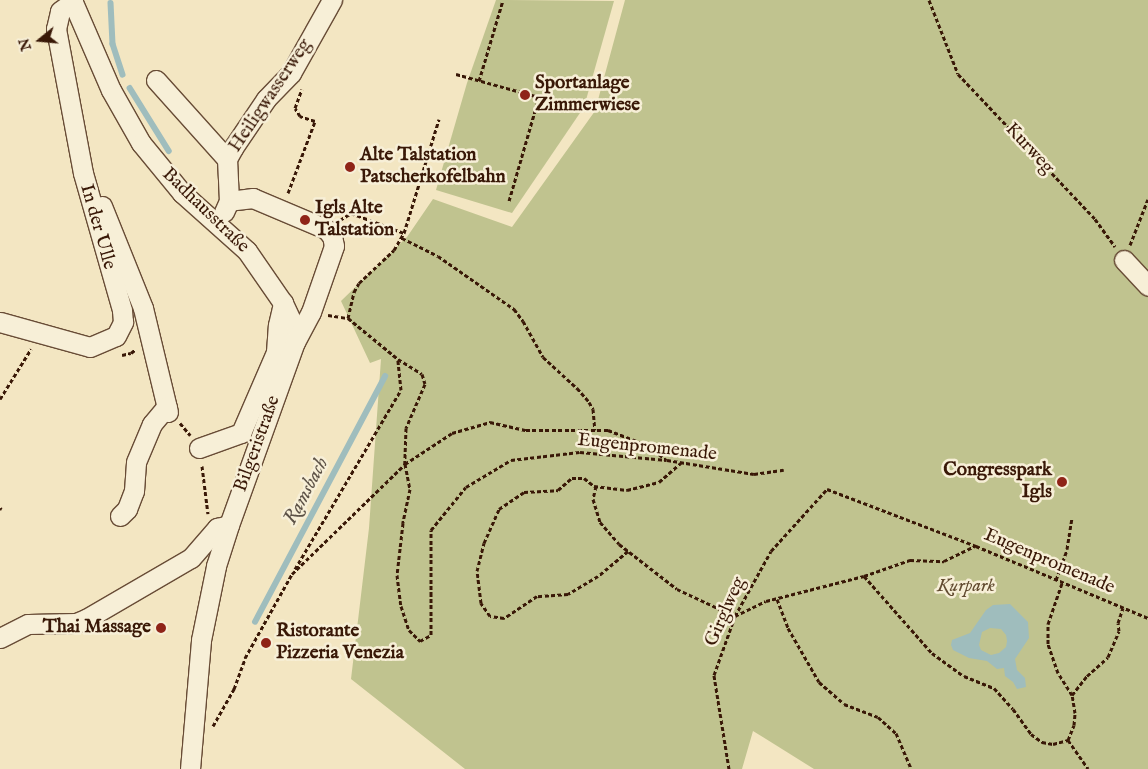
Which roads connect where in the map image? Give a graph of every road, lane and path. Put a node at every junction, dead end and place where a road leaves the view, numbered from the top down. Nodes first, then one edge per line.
1 (332, 0) edge
2 (503, 0) edge
3 (929, 0) edge
4 (72, 1) edge
5 (456, 74) dead end
6 (156, 80) dead end
7 (478, 81) junction
8 (304, 84) dead end
9 (439, 119) dead end
10 (228, 159) junction
11 (83, 173) junction
12 (1148, 199) edge
13 (229, 200) junction
14 (509, 201) dead end
15 (282, 210) junction
16 (219, 224) junction
17 (326, 229) junction
18 (404, 233) junction
19 (402, 238) junction
20 (1124, 260) junction
21 (1148, 286) edge
22 (283, 303) junction
23 (311, 312) junction
24 (348, 318) junction
25 (0, 322) edge
26 (41, 334) junction
27 (295, 342) junction
28 (398, 359) junction
29 (0, 399) edge
30 (168, 409) junction
31 (595, 430) junction
32 (199, 448) junction
33 (667, 460) junction
34 (682, 463) junction
35 (405, 464) junction
36 (784, 470) dead end
37 (596, 486) junction
38 (827, 489) joint
39 (120, 516) dead end
40 (1072, 517) dead end
41 (229, 524) junction
42 (209, 536) junction
43 (976, 546) junction
44 (628, 551) junction
45 (292, 574) junction
46 (864, 576) junction
47 (1056, 580) junction
48 (1062, 583) junction
49 (777, 598) junction
50 (1123, 608) junction
51 (735, 616) junction
52 (1148, 618) edge
53 (0, 638) edge
54 (1072, 695) junction
55 (194, 736) junction
56 (1068, 740) junction
57 (190, 769) edge
58 (729, 769) edge
59 (911, 769) edge
60 (1088, 769) edge

1 - 10 street, Heiligwasserweg
2 - 7 path
3 - 20 path, Kurweg
4 - 11 street, In der Ulle
4 - 16 street, Badhausstraße
5 - 7 path
6 - 10 street
7 - 14 path
8 - 15 path
9 - 18 path
10 - 13 street, Heiligwasserweg
11 - 26 street, In der Ulle
11 - 30 street
12 - 20 path
13 - 15 street
13 - 16 street, Heiligwasserweg
15 - 17 street
16 - 22 street, Badhausstraße
17 - 18 path
17 - 23 street, Bilgeristraße
18 - 19 path
19 - 24 path
19 - 31 path
20 - 21 street
22 - 27 street, Badhausstraße
22 - 32 street
23 - 24 path
23 - 27 street, Bilgeristraße
24 - 28 path, Eugenpromenade
25 - 26 street, In der Ulle
26 - 29 path
27 - 41 street, Bilgeristraße
28 - 35 path, Eugenpromenade
28 - 45 path
30 - 32 path
30 - 39 street
31 - 33 path
31 - 35 path
32 - 42 path
33 - 34 path, Eugenpromenade
33 - 35 path, Eugenpromenade
34 - 36 path, Eugenpromenade
34 - 37 path
35 - 45 path
37 - 44 path
37 - 44 path
38 - 43 path, Eugenpromenade
38 - 51 path, Girglweg
40 - 47 path
41 - 42 street
41 - 55 street, Bilgeristraße
42 - 53 street
43 - 46 path
43 - 47 path, Eugenpromenade
44 - 51 path
45 - 55 path
46 - 49 path
46 - 56 path
47 - 48 path, Eugenpromenade
48 - 50 path, Eugenpromenade
48 - 54 path
49 - 51 path
49 - 59 path
50 - 52 path, Eugenpromenade
50 - 54 path
51 - 58 path, Girglweg
54 - 56 path
55 - 57 street, Bilgeristraße
56 - 60 path

